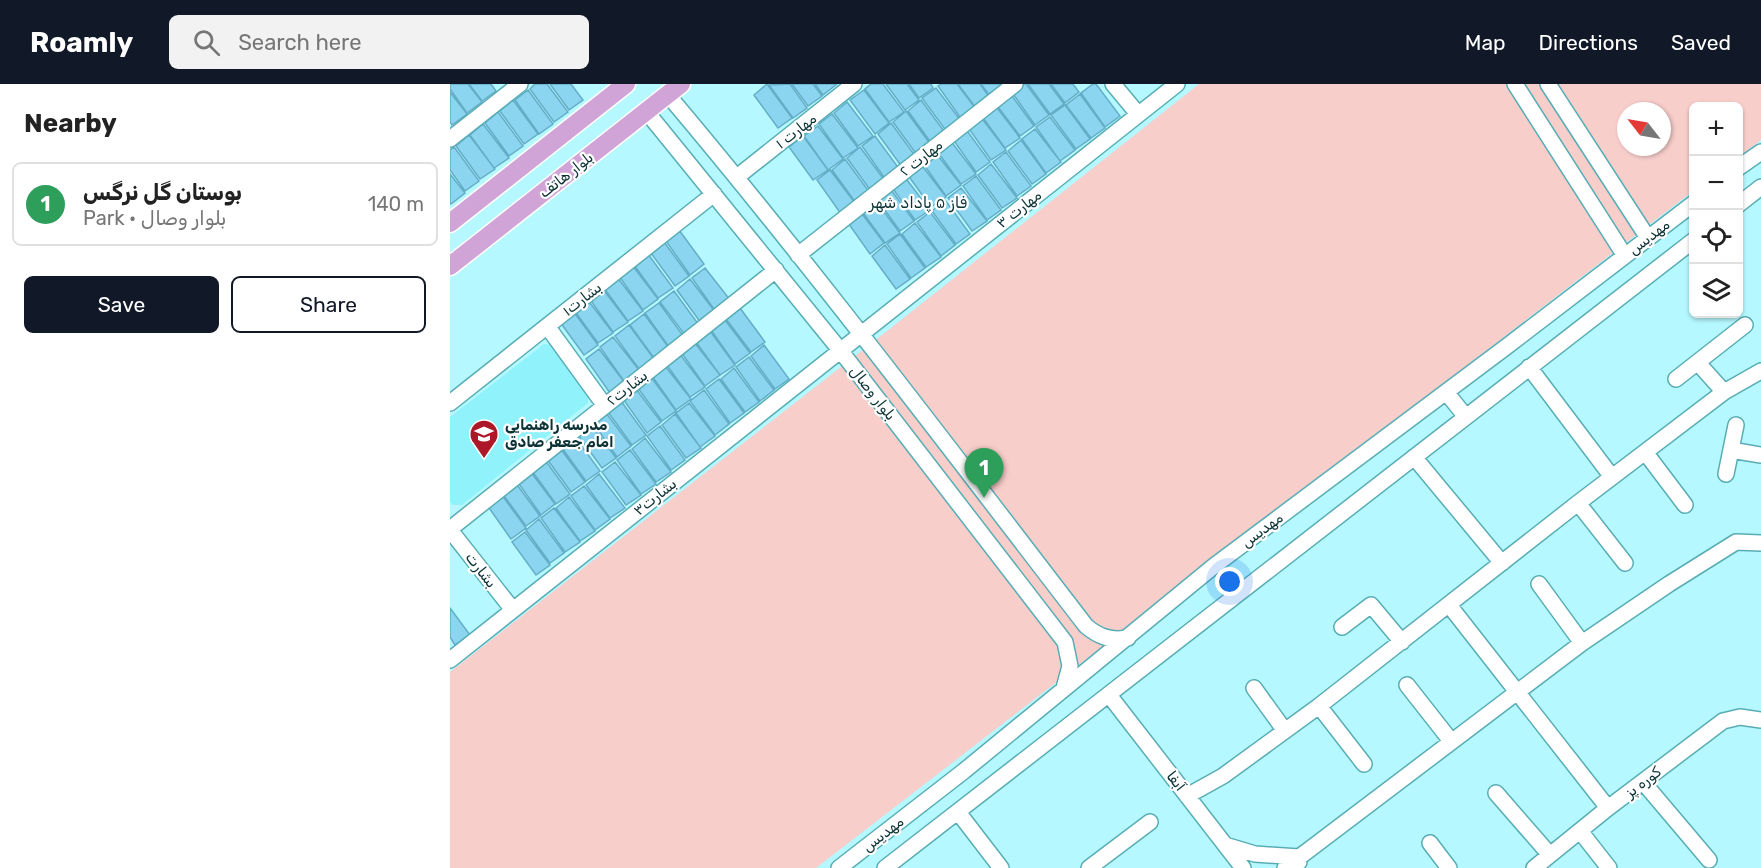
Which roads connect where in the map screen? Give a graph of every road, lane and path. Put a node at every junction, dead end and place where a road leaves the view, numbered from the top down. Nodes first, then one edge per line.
1 (520, 84) edge
2 (626, 84) edge
3 (854, 84) edge
4 (1016, 84) edge
5 (1113, 84) edge
6 (1177, 84) edge
7 (1515, 84) edge
8 (1548, 84) edge
9 (675, 89) edge
10 (646, 111) junction
11 (1138, 114) junction
12 (450, 139) edge
13 (1761, 152) edge
14 (1743, 165) edge
15 (737, 177) junction
16 (1761, 187) edge
17 (714, 194) junction
18 (1743, 201) edge
19 (1689, 207) edge
20 (450, 223) edge
21 (1648, 238) junction
22 (1689, 244) edge
23 (798, 255) junction
24 (1624, 256) junction
25 (450, 266) edge
26 (776, 270) junction
27 (1745, 325) dead end
28 (547, 326) junction
29 (861, 334) junction
30 (840, 350) junction
31 (1698, 363) junction
32 (1529, 368) junction
33 (1761, 371) edge
34 (1676, 379) dead end
35 (1446, 392) junction
36 (1724, 392) junction
37 (450, 403) edge
38 (605, 406) junction
39 (1466, 417) junction
40 (1736, 425) dead end
41 (1731, 450) junction
42 (1645, 452) junction
43 (1761, 455) edge
44 (1414, 457) junction
45 (1726, 474) dead end
46 (1612, 477) junction
47 (1578, 503) junction
48 (1685, 505) dead end
49 (450, 529) edge
50 (1761, 543) edge
51 (1502, 563) junction
52 (1625, 563) dead end
53 (1539, 585) dead end
54 (1449, 605) junction
55 (513, 610) junction
56 (1342, 627) dead end
57 (1128, 638) junction
58 (1402, 642) junction
59 (1582, 643) junction
60 (450, 660) edge
61 (1407, 685) dead end
62 (1064, 688) junction
63 (1254, 688) dead end
64 (1517, 692) junction
65 (1109, 695) junction
66 (1318, 706) junction
67 (1761, 720) edge
68 (1285, 731) junction
69 (1452, 741) junction
70 (1364, 764) dead end
71 (1643, 782) junction
72 (1496, 793) dead end
73 (1187, 796) junction
74 (1608, 808) junction
75 (958, 812) junction
76 (1150, 822) dead end
77 (1580, 831) junction
78 (1430, 843) dead end
79 (1225, 844) junction
80 (1550, 855) junction
81 (1709, 860) dead end
82 (1299, 863) edge
83 (846, 866) edge
84 (885, 868) edge
85 (1001, 868) edge
86 (1089, 868) edge
87 (1243, 868) edge
88 (1285, 868) edge
89 (1449, 868) edge
90 (1534, 868) edge
91 (1610, 868) edge

1 - 12 street
2 - 20 main road
3 - 15 street, مهارت ۱
4 - 23 street, مهارت ۲
5 - 11 street
6 - 11 street, مهارت ۳
7 - 24 street
8 - 21 street
9 - 10 main road, بلوار هاتف
9 - 15 street, بلوار وصال
10 - 17 street, بلوار وصال
10 - 25 main road, بلوار هاتف
11 - 29 street, مهارت ۳
13 - 14 street
15 - 23 street, بلوار وصال
16 - 18 street
17 - 26 street, بلوار وصال
17 - 28 street, بشارت۱
19 - 21 street, مهدیس
21 - 24 street, مهدیس
22 - 32 street, مهدیس
23 - 29 street, بلوار وصال
24 - 35 street, مهدیس
26 - 30 street, بلوار وصال
26 - 38 street, بشارت۲
27 - 31 street
28 - 37 street, بشارت۱
28 - 38 street
29 - 30 street, بشارت۳
29 - 57 street, بلوار وصال
30 - 55 street, بشارت۳
30 - 62 street, بلوار وصال
31 - 34 street
31 - 36 street
32 - 39 street, مهدیس
32 - 46 street
33 - 36 street
35 - 39 street
35 - 57 street, مهدیس
36 - 42 street
38 - 49 street, بشارت۲
39 - 44 street, مهدیس
40 - 41 street
41 - 43 street
41 - 45 street
42 - 46 street
42 - 48 street
44 - 51 street
44 - 65 street, مهدیس
46 - 47 street
47 - 51 street
47 - 52 street
49 - 55 street, بشارت
50 - 59 street
51 - 54 street
53 - 59 street
54 - 58 street
54 - 64 street
55 - 60 street, بشارت۳
56 - 58 street
57 - 62 street, مهدیس
58 - 66 street
59 - 64 street
61 - 69 street
62 - 83 street, مهدیس
63 - 68 street
64 - 69 street
64 - 74 street
65 - 73 street, آبفا
65 - 75 street, مهدیس
66 - 68 street
66 - 70 street
67 - 71 street, کوره پز
68 - 73 street
69 - 82 street
71 - 74 street, کوره پز
71 - 81 street
72 - 80 street
73 - 79 street, آبفا
74 - 77 street, کوره پز
75 - 84 street, مهدیس
75 - 85 street
76 - 86 street
77 - 80 street, کوره پز
77 - 91 street
78 - 89 street
79 - 82 street
79 - 87 street, آبفا
80 - 90 street, کوره پز
82 - 88 street

